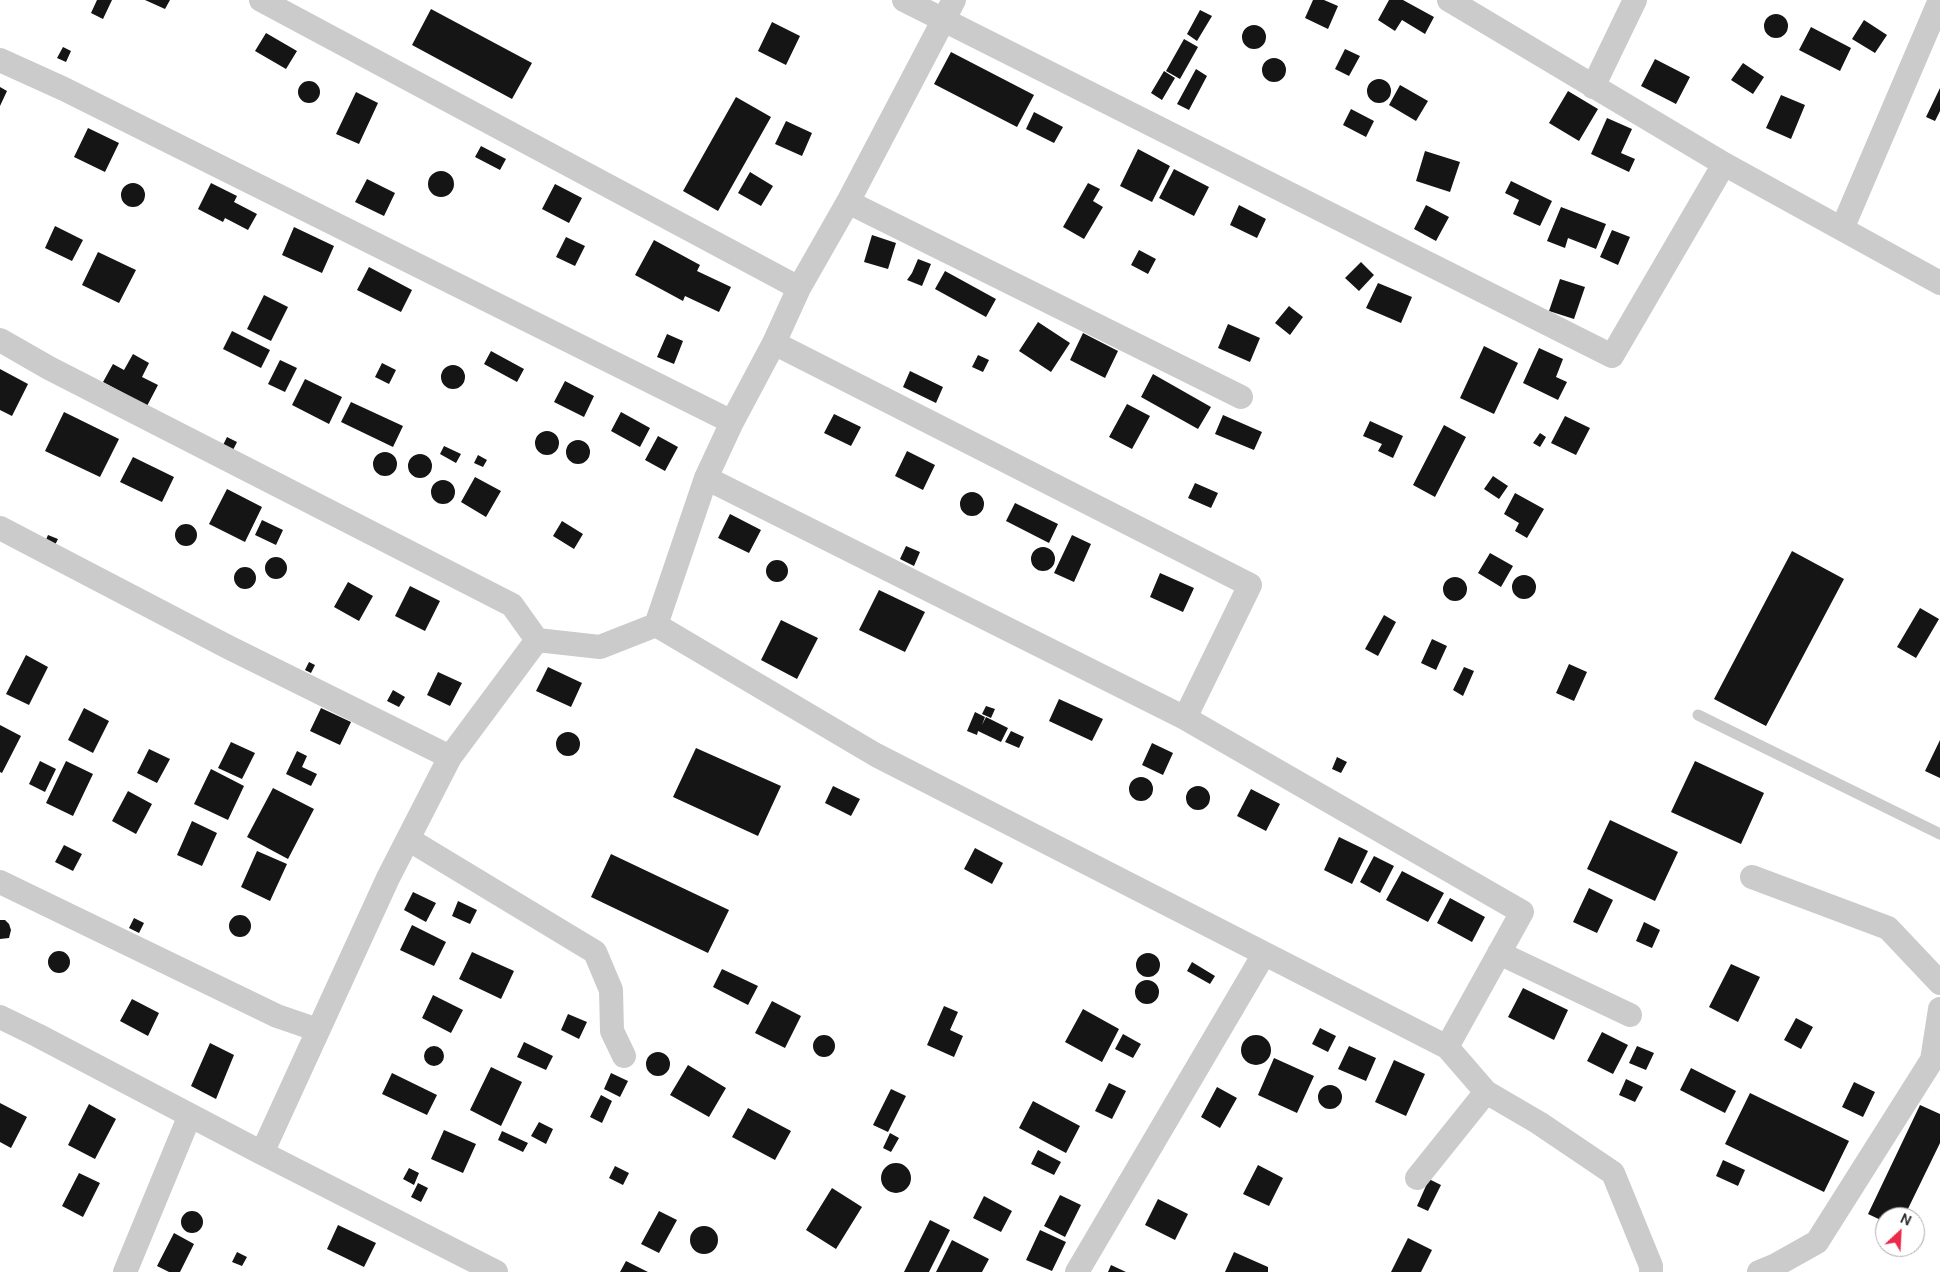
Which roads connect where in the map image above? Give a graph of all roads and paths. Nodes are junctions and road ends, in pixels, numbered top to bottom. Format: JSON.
{"nodes":[{"id":1,"x":261,"y":0,"type":"edge"},
{"id":2,"x":904,"y":0,"type":"edge"},
{"id":3,"x":1449,"y":0,"type":"edge"},
{"id":4,"x":1635,"y":0,"type":"edge"},
{"id":5,"x":1940,"y":0,"type":"edge"},
{"id":6,"x":948,"y":9,"type":"edge"},
{"id":7,"x":0,"y":60,"type":"edge"},
{"id":8,"x":1592,"y":87,"type":"junction"},
{"id":9,"x":1724,"y":164,"type":"junction"},
{"id":10,"x":848,"y":202,"type":"junction"},
{"id":11,"x":1842,"y":229,"type":"junction"},
{"id":12,"x":1940,"y":283,"type":"edge"},
{"id":13,"x":799,"y":288,"type":"junction"},
{"id":14,"x":0,"y":340,"type":"edge"},
{"id":15,"x":774,"y":343,"type":"junction"},
{"id":16,"x":1241,"y":397,"type":"dead end"},
{"id":17,"x":732,"y":422,"type":"junction"},
{"id":18,"x":706,"y":478,"type":"junction"},
{"id":19,"x":0,"y":528,"type":"edge"},
{"id":20,"x":656,"y":626,"type":"junction"},
{"id":21,"x":537,"y":640,"type":"junction"},
{"id":22,"x":1698,"y":715,"type":"dead end"},
{"id":23,"x":1184,"y":718,"type":"junction"},
{"id":24,"x":450,"y":757,"type":"junction"},
{"id":25,"x":1940,"y":834,"type":"edge"},
{"id":26,"x":408,"y":839,"type":"junction"},
{"id":27,"x":1752,"y":877,"type":"dead end"},
{"id":28,"x":0,"y":882,"type":"edge"},
{"id":29,"x":1499,"y":953,"type":"junction"},
{"id":30,"x":1264,"y":954,"type":"junction"},
{"id":31,"x":1940,"y":983,"type":"edge"},
{"id":32,"x":1940,"y":1009,"type":"edge"},
{"id":33,"x":1630,"y":1015,"type":"dead end"},
{"id":34,"x":0,"y":1017,"type":"edge"},
{"id":35,"x":318,"y":1030,"type":"junction"},
{"id":36,"x":1447,"y":1048,"type":"junction"},
{"id":37,"x":624,"y":1056,"type":"dead end"},
{"id":38,"x":1486,"y":1092,"type":"junction"},
{"id":39,"x":190,"y":1115,"type":"junction"},
{"id":40,"x":262,"y":1153,"type":"junction"},
{"id":41,"x":1417,"y":1178,"type":"dead end"},
{"id":42,"x":125,"y":1272,"type":"edge"},
{"id":43,"x":496,"y":1272,"type":"edge"},
{"id":44,"x":1077,"y":1272,"type":"edge"},
{"id":45,"x":1651,"y":1272,"type":"edge"},
{"id":46,"x":1758,"y":1272,"type":"edge"}],
"edges":[{"from":1,"to":13,"type":"street"},
{"from":2,"to":6,"type":"street"},
{"from":3,"to":8,"type":"street"},
{"from":4,"to":8,"type":"street"},
{"from":5,"to":11,"type":"street"},
{"from":6,"to":9,"type":"street"},
{"from":6,"to":10,"type":"street"},
{"from":7,"to":17,"type":"street"},
{"from":8,"to":9,"type":"street"},
{"from":9,"to":11,"type":"street"},
{"from":10,"to":13,"type":"street"},
{"from":10,"to":16,"type":"street"},
{"from":11,"to":12,"type":"street"},
{"from":13,"to":15,"type":"street"},
{"from":14,"to":21,"type":"street"},
{"from":15,"to":17,"type":"street"},
{"from":15,"to":23,"type":"street"},
{"from":17,"to":18,"type":"street"},
{"from":18,"to":20,"type":"street"},
{"from":18,"to":23,"type":"street"},
{"from":19,"to":24,"type":"street"},
{"from":20,"to":21,"type":"street"},
{"from":20,"to":30,"type":"street"},
{"from":21,"to":24,"type":"street"},
{"from":22,"to":25,"type":"lane"},
{"from":23,"to":29,"type":"street"},
{"from":24,"to":26,"type":"street"},
{"from":26,"to":35,"type":"street"},
{"from":26,"to":37,"type":"street"},
{"from":27,"to":31,"type":"street"},
{"from":28,"to":35,"type":"street"},
{"from":29,"to":33,"type":"street"},
{"from":29,"to":36,"type":"street"},
{"from":30,"to":36,"type":"street"},
{"from":30,"to":44,"type":"street"},
{"from":32,"to":46,"type":"street"},
{"from":34,"to":39,"type":"street"},
{"from":35,"to":40,"type":"street"},
{"from":36,"to":38,"type":"street"},
{"from":38,"to":41,"type":"street"},
{"from":38,"to":45,"type":"street"},
{"from":39,"to":40,"type":"street"},
{"from":39,"to":42,"type":"street"},
{"from":40,"to":43,"type":"street"}]}
